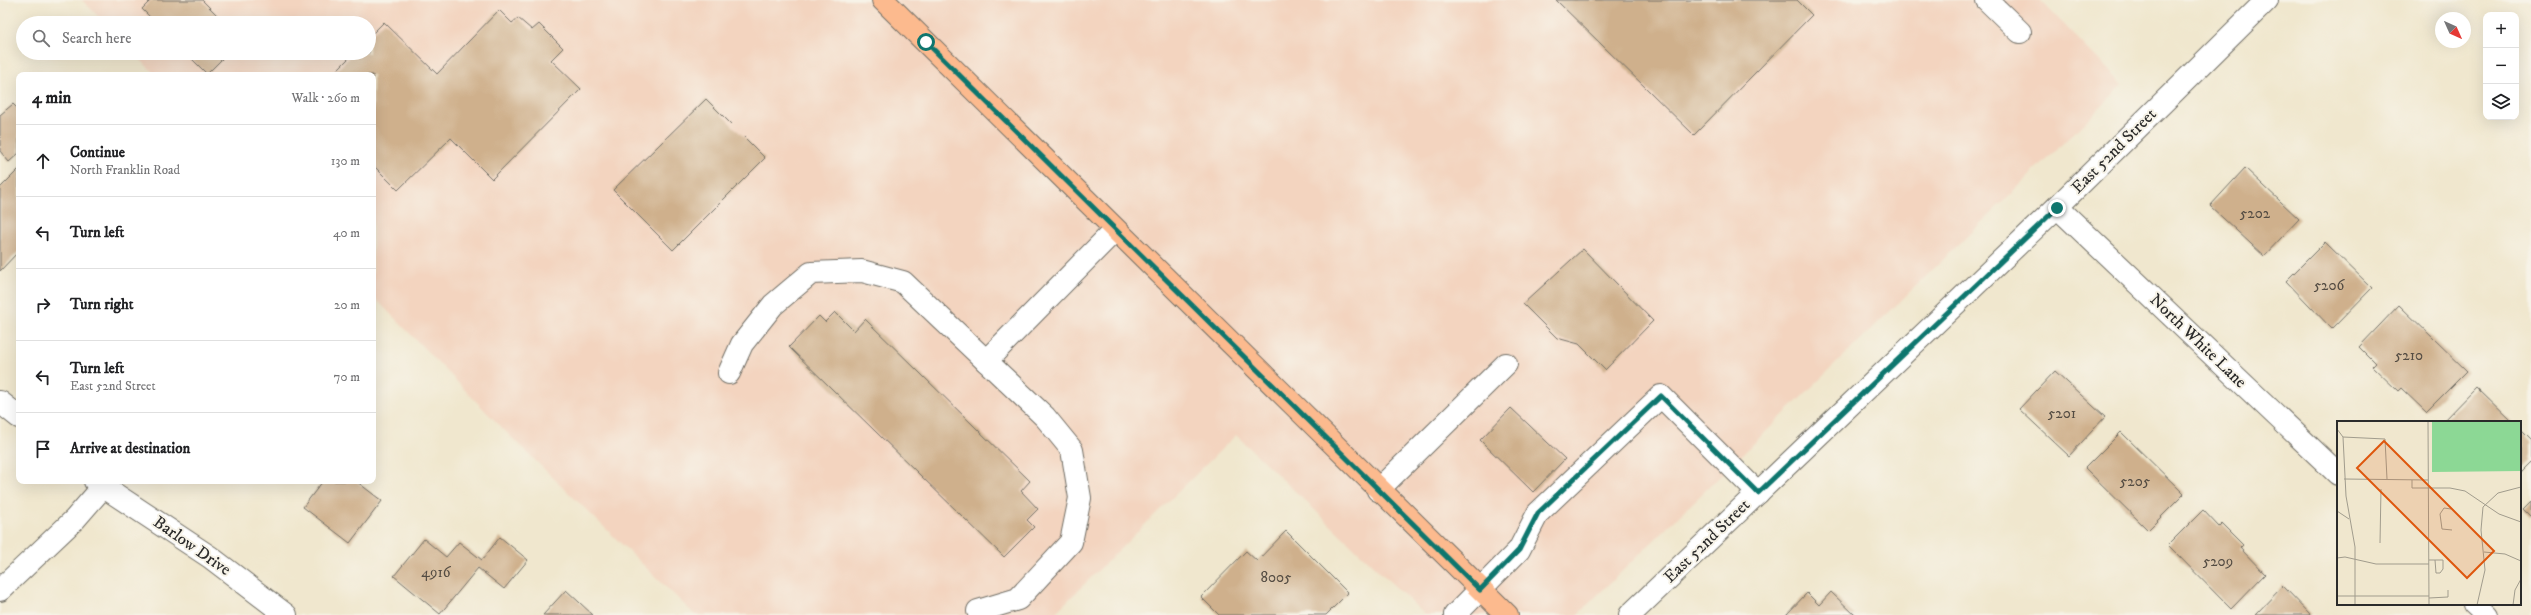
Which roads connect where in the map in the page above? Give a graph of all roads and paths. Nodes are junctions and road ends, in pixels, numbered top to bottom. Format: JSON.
{"nodes":[{"id":1,"x":883,"y":0,"type":"edge"},
{"id":2,"x":1987,"y":0,"type":"edge"},
{"id":3,"x":2267,"y":0,"type":"edge"},
{"id":4,"x":2020,"y":32,"type":"dead end"},
{"id":5,"x":2057,"y":208,"type":"junction"},
{"id":6,"x":1115,"y":230,"type":"junction"},
{"id":7,"x":986,"y":361,"type":"junction"},
{"id":8,"x":1506,"y":364,"type":"dead end"},
{"id":9,"x":729,"y":373,"type":"dead end"},
{"id":10,"x":0,"y":402,"type":"edge"},
{"id":11,"x":16,"y":415,"type":"edge"},
{"id":12,"x":2337,"y":473,"type":"edge"},
{"id":13,"x":98,"y":484,"type":"edge"},
{"id":14,"x":1378,"y":490,"type":"junction"},
{"id":15,"x":1758,"y":493,"type":"junction"},
{"id":16,"x":0,"y":590,"type":"edge"},
{"id":17,"x":1480,"y":590,"type":"junction"},
{"id":18,"x":2475,"y":605,"type":"edge"},
{"id":19,"x":978,"y":611,"type":"dead end"},
{"id":20,"x":286,"y":615,"type":"edge"},
{"id":21,"x":1455,"y":615,"type":"edge"},
{"id":22,"x":1507,"y":615,"type":"edge"},
{"id":23,"x":1630,"y":615,"type":"edge"},
{"id":24,"x":2486,"y":615,"type":"edge"}],
"edges":[{"from":1,"to":6,"type":"main road"},
{"from":2,"to":4,"type":"street"},
{"from":3,"to":5,"type":"street","name":"East 52nd Street"},
{"from":5,"to":12,"type":"street","name":"North White Lane"},
{"from":5,"to":15,"type":"street","name":"East 52nd Street"},
{"from":6,"to":7,"type":"street"},
{"from":6,"to":14,"type":"main road"},
{"from":7,"to":9,"type":"street"},
{"from":7,"to":19,"type":"street"},
{"from":8,"to":14,"type":"street"},
{"from":10,"to":11,"type":"street"},
{"from":13,"to":16,"type":"street"},
{"from":13,"to":20,"type":"street","name":"Barlow Drive"},
{"from":14,"to":17,"type":"main road"},
{"from":15,"to":17,"type":"street"},
{"from":15,"to":23,"type":"street","name":"East 52nd Street"},
{"from":17,"to":21,"type":"street"},
{"from":17,"to":22,"type":"main road"},
{"from":18,"to":24,"type":"street"}]}
